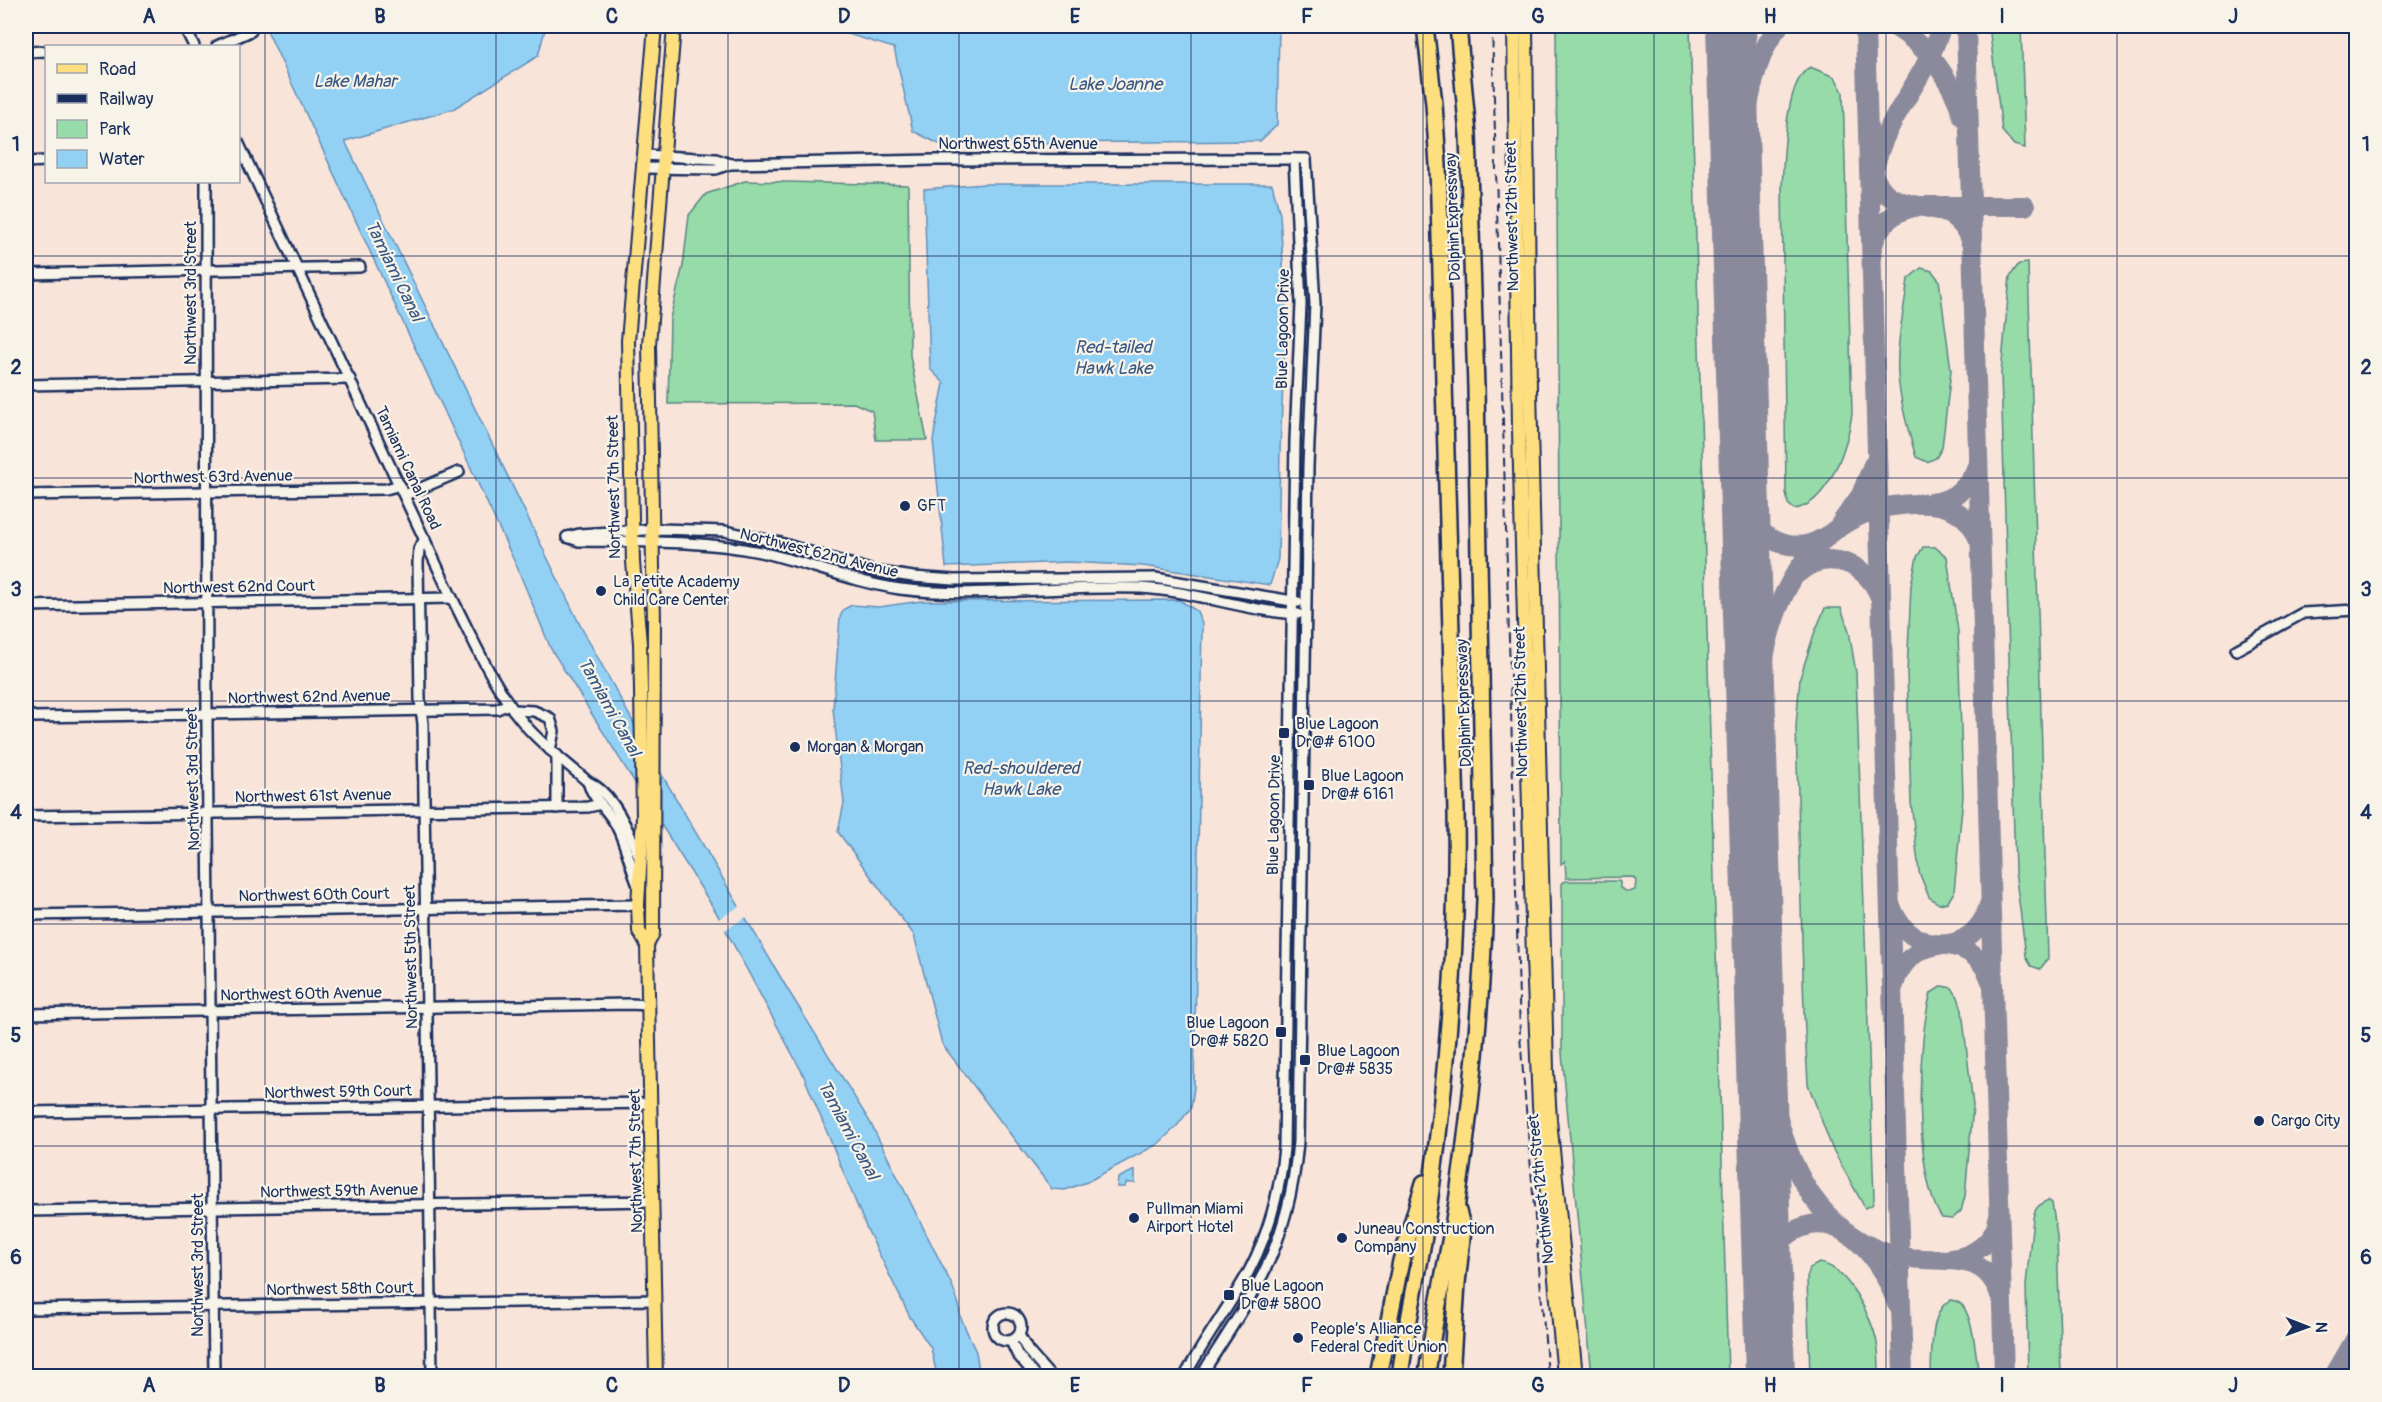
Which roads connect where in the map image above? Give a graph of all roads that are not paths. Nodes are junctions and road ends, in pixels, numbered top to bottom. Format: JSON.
{"nodes":[{"id":1,"x":184,"y":26,"type":"edge"},
{"id":2,"x":655,"y":26,"type":"edge"},
{"id":3,"x":674,"y":26,"type":"edge"},
{"id":4,"x":1420,"y":26,"type":"edge"},
{"id":5,"x":1425,"y":26,"type":"edge"},
{"id":6,"x":1458,"y":26,"type":"edge"},
{"id":7,"x":1514,"y":26,"type":"edge"},
{"id":8,"x":1526,"y":26,"type":"edge"},
{"id":9,"x":251,"y":31,"type":"dead end"},
{"id":10,"x":194,"y":45,"type":"edge"},
{"id":11,"x":219,"y":45,"type":"edge"},
{"id":12,"x":45,"y":51,"type":"edge"},
{"id":13,"x":26,"y":52,"type":"edge"},
{"id":14,"x":1429,"y":52,"type":"junction"},
{"id":15,"x":242,"y":158,"type":"edge"},
{"id":16,"x":1294,"y":159,"type":"junction"},
{"id":17,"x":1306,"y":159,"type":"joint"},
{"id":18,"x":45,"y":161,"type":"edge"},
{"id":19,"x":26,"y":162,"type":"edge"},
{"id":20,"x":643,"y":162,"type":"junction"},
{"id":21,"x":662,"y":163,"type":"junction"},
{"id":22,"x":206,"y":183,"type":"edge"},
{"id":23,"x":360,"y":267,"type":"dead end"},
{"id":24,"x":298,"y":269,"type":"junction"},
{"id":25,"x":207,"y":270,"type":"junction"},
{"id":26,"x":26,"y":274,"type":"edge"},
{"id":27,"x":350,"y":379,"type":"junction"},
{"id":28,"x":206,"y":382,"type":"junction"},
{"id":29,"x":26,"y":385,"type":"edge"},
{"id":30,"x":459,"y":472,"type":"dead end"},
{"id":31,"x":400,"y":485,"type":"junction"},
{"id":32,"x":207,"y":492,"type":"junction"},
{"id":33,"x":26,"y":495,"type":"edge"},
{"id":34,"x":405,"y":495,"type":"junction"},
{"id":35,"x":652,"y":530,"type":"junction"},
{"id":36,"x":633,"y":537,"type":"junction"},
{"id":37,"x":425,"y":539,"type":"junction"},
{"id":38,"x":652,"y":543,"type":"junction"},
{"id":39,"x":452,"y":598,"type":"junction"},
{"id":40,"x":418,"y":599,"type":"junction"},
{"id":41,"x":207,"y":602,"type":"junction"},
{"id":42,"x":1292,"y":602,"type":"junction"},
{"id":43,"x":1306,"y":603,"type":"junction"},
{"id":44,"x":26,"y":606,"type":"edge"},
{"id":45,"x":2356,"y":610,"type":"edge"},
{"id":46,"x":1292,"y":614,"type":"junction"},
{"id":47,"x":1306,"y":615,"type":"junction"},
{"id":48,"x":2236,"y":650,"type":"dead end"},
{"id":49,"x":511,"y":707,"type":"junction"},
{"id":50,"x":421,"y":711,"type":"junction"},
{"id":51,"x":207,"y":714,"type":"junction"},
{"id":52,"x":29,"y":717,"type":"edge"},
{"id":53,"x":553,"y":753,"type":"junction"},
{"id":54,"x":588,"y":782,"type":"junction"},
{"id":55,"x":601,"y":804,"type":"junction"},
{"id":56,"x":557,"y":808,"type":"junction"},
{"id":57,"x":423,"y":810,"type":"junction"},
{"id":58,"x":208,"y":813,"type":"junction"},
{"id":59,"x":26,"y":816,"type":"edge"},
{"id":60,"x":640,"y":861,"type":"junction"},
{"id":61,"x":638,"y":887,"type":"junction"},
{"id":62,"x":638,"y":905,"type":"junction"},
{"id":63,"x":425,"y":908,"type":"junction"},
{"id":64,"x":210,"y":912,"type":"junction"},
{"id":65,"x":26,"y":915,"type":"edge"},
{"id":66,"x":653,"y":915,"type":"junction"},
{"id":67,"x":648,"y":945,"type":"junction"},
{"id":68,"x":1287,"y":999,"type":"junction"},
{"id":69,"x":649,"y":1005,"type":"junction"},
{"id":70,"x":1301,"y":1006,"type":"junction"},
{"id":71,"x":426,"y":1007,"type":"junction"},
{"id":72,"x":210,"y":1010,"type":"junction"},
{"id":73,"x":26,"y":1014,"type":"edge"},
{"id":74,"x":651,"y":1103,"type":"junction"},
{"id":75,"x":428,"y":1106,"type":"junction"},
{"id":76,"x":212,"y":1110,"type":"junction"},
{"id":77,"x":26,"y":1112,"type":"edge"},
{"id":78,"x":1437,"y":1137,"type":"junction"},
{"id":79,"x":653,"y":1201,"type":"junction"},
{"id":80,"x":430,"y":1205,"type":"junction"},
{"id":81,"x":1456,"y":1205,"type":"junction"},
{"id":82,"x":213,"y":1208,"type":"junction"},
{"id":83,"x":26,"y":1211,"type":"edge"},
{"id":84,"x":1249,"y":1269,"type":"junction"},
{"id":85,"x":1262,"y":1276,"type":"junction"},
{"id":86,"x":655,"y":1300,"type":"junction"},
{"id":87,"x":431,"y":1303,"type":"junction"},
{"id":88,"x":213,"y":1306,"type":"junction"},
{"id":89,"x":26,"y":1309,"type":"edge"},
{"id":90,"x":214,"y":1377,"type":"edge"},
{"id":91,"x":432,"y":1377,"type":"edge"},
{"id":92,"x":656,"y":1377,"type":"edge"},
{"id":93,"x":1036,"y":1377,"type":"edge"},
{"id":94,"x":1050,"y":1377,"type":"edge"},
{"id":95,"x":1185,"y":1377,"type":"edge"},
{"id":96,"x":1201,"y":1377,"type":"edge"},
{"id":97,"x":1378,"y":1377,"type":"edge"},
{"id":98,"x":1401,"y":1377,"type":"edge"},
{"id":99,"x":1427,"y":1377,"type":"edge"},
{"id":100,"x":1451,"y":1377,"type":"edge"},
{"id":101,"x":1564,"y":1377,"type":"edge"},
{"id":102,"x":1576,"y":1377,"type":"edge"}],
"edges":[{"from":1,"to":10,"type":"street"},
{"from":2,"to":20,"type":"main road","name":"Northwest 7th Street"},
{"from":3,"to":21,"type":"main road","name":"Northwest 7th Street"},
{"from":4,"to":14,"type":"highway"},
{"from":5,"to":14,"type":"highway","name":"Dolphin Expressway"},
{"from":6,"to":81,"type":"highway","name":"Dolphin Expressway"},
{"from":7,"to":101,"type":"main road","name":"Northwest 12th Street"},
{"from":8,"to":102,"type":"main road","name":"Northwest 12th Street"},
{"from":9,"to":11,"type":"street"},
{"from":12,"to":13,"type":"street"},
{"from":14,"to":78,"type":"highway","name":"Dolphin Expressway"},
{"from":15,"to":24,"type":"street","name":"Tamiami Canal Road"},
{"from":16,"to":17,"type":"street","name":"Northwest 65th Avenue"},
{"from":16,"to":21,"type":"street","name":"Northwest 65th Avenue"},
{"from":16,"to":42,"type":"street","name":"Blue Lagoon Drive"},
{"from":17,"to":43,"type":"street","name":"Blue Lagoon Drive"},
{"from":18,"to":19,"type":"street"},
{"from":20,"to":21,"type":"street","name":"Northwest 65th Avenue"},
{"from":20,"to":36,"type":"main road","name":"Northwest 7th Street"},
{"from":21,"to":35,"type":"main road","name":"Northwest 7th Street"},
{"from":22,"to":25,"type":"street","name":"Northwest 3rd Street"},
{"from":23,"to":24,"type":"street"},
{"from":24,"to":25,"type":"street"},
{"from":24,"to":27,"type":"street","name":"Tamiami Canal Road"},
{"from":25,"to":26,"type":"street"},
{"from":25,"to":28,"type":"street","name":"Northwest 3rd Street"},
{"from":27,"to":28,"type":"street"},
{"from":27,"to":31,"type":"street","name":"Tamiami Canal Road"},
{"from":28,"to":29,"type":"street"},
{"from":28,"to":32,"type":"street","name":"Northwest 3rd Street"},
{"from":30,"to":34,"type":"street"},
{"from":31,"to":32,"type":"street","name":"Northwest 63rd Avenue"},
{"from":31,"to":34,"type":"street","name":"Tamiami Canal Road"},
{"from":32,"to":33,"type":"street","name":"Northwest 63rd Avenue"},
{"from":32,"to":41,"type":"street","name":"Northwest 3rd Street"},
{"from":34,"to":37,"type":"street","name":"Tamiami Canal Road"},
{"from":35,"to":36,"type":"street","name":"Northwest 62nd Avenue"},
{"from":35,"to":38,"type":"main road","name":"Northwest 7th Street"},
{"from":35,"to":42,"type":"street","name":"Northwest 62nd Avenue"},
{"from":36,"to":36,"type":"street","name":"Northwest 62nd Avenue"},
{"from":36,"to":38,"type":"street","name":"Northwest 62nd Avenue"},
{"from":36,"to":60,"type":"main road","name":"Northwest 7th Street"},
{"from":37,"to":39,"type":"street","name":"Tamiami Canal Road"},
{"from":37,"to":40,"type":"street","name":"Northwest 5th Street"},
{"from":38,"to":46,"type":"street","name":"Northwest 62nd Avenue"},
{"from":38,"to":66,"type":"main road","name":"Northwest 7th Street"},
{"from":39,"to":40,"type":"street","name":"Northwest 62nd Court"},
{"from":39,"to":49,"type":"street","name":"Tamiami Canal Road"},
{"from":40,"to":41,"type":"street","name":"Northwest 62nd Court"},
{"from":40,"to":50,"type":"street","name":"Northwest 5th Street"},
{"from":41,"to":44,"type":"street","name":"Northwest 62nd Court"},
{"from":41,"to":51,"type":"street","name":"Northwest 3rd Street"},
{"from":42,"to":43,"type":"street","name":"Northwest 62nd Avenue"},
{"from":42,"to":46,"type":"street","name":"Blue Lagoon Drive"},
{"from":43,"to":47,"type":"street","name":"Blue Lagoon Drive"},
{"from":45,"to":48,"type":"street"},
{"from":46,"to":47,"type":"street","name":"Northwest 62nd Avenue"},
{"from":46,"to":68,"type":"street","name":"Blue Lagoon Drive"},
{"from":47,"to":70,"type":"street","name":"Blue Lagoon Drive"},
{"from":49,"to":50,"type":"street","name":"Northwest 62nd Avenue"},
{"from":49,"to":53,"type":"street","name":"Tamiami Canal Road"},
{"from":49,"to":53,"type":"street"},
{"from":50,"to":51,"type":"street","name":"Northwest 62nd Avenue"},
{"from":50,"to":57,"type":"street","name":"Northwest 5th Street"},
{"from":51,"to":52,"type":"street","name":"Northwest 62nd Avenue"},
{"from":51,"to":58,"type":"street","name":"Northwest 3rd Street"},
{"from":53,"to":54,"type":"street","name":"Tamiami Canal Road"},
{"from":53,"to":56,"type":"street"},
{"from":54,"to":55,"type":"street","name":"Tamiami Canal Road"},
{"from":54,"to":60,"type":"street","name":"Tamiami Canal Road"},
{"from":55,"to":56,"type":"street","name":"Northwest 61st Avenue"},
{"from":55,"to":61,"type":"street","name":"Tamiami Canal Road"},
{"from":56,"to":57,"type":"street","name":"Northwest 61st Avenue"},
{"from":57,"to":58,"type":"street","name":"Northwest 61st Avenue"},
{"from":57,"to":63,"type":"street","name":"Northwest 5th Street"},
{"from":58,"to":59,"type":"street","name":"Northwest 61st Avenue"},
{"from":58,"to":64,"type":"street","name":"Northwest 3rd Street"},
{"from":60,"to":61,"type":"main road","name":"Northwest 7th Street"},
{"from":60,"to":66,"type":"main road"},
{"from":61,"to":62,"type":"main road","name":"Northwest 7th Street"},
{"from":62,"to":63,"type":"street","name":"Northwest 60th Court"},
{"from":62,"to":67,"type":"main road","name":"Northwest 7th Street"},
{"from":63,"to":64,"type":"street","name":"Northwest 60th Court"},
{"from":63,"to":71,"type":"street","name":"Northwest 5th Street"},
{"from":64,"to":65,"type":"street","name":"Northwest 60th Court"},
{"from":64,"to":72,"type":"street","name":"Northwest 3rd Street"},
{"from":66,"to":67,"type":"main road","name":"Northwest 7th Street"},
{"from":67,"to":69,"type":"main road","name":"Northwest 7th Street"},
{"from":68,"to":70,"type":"street"},
{"from":68,"to":84,"type":"street","name":"Blue Lagoon Drive"},
{"from":69,"to":71,"type":"street","name":"Northwest 60th Avenue"},
{"from":69,"to":74,"type":"main road","name":"Northwest 7th Street"},
{"from":70,"to":85,"type":"street","name":"Blue Lagoon Drive"},
{"from":71,"to":72,"type":"street","name":"Northwest 60th Avenue"},
{"from":71,"to":75,"type":"street","name":"Northwest 5th Street"},
{"from":72,"to":73,"type":"street","name":"Northwest 60th Avenue"},
{"from":72,"to":76,"type":"street","name":"Northwest 3rd Street"},
{"from":74,"to":75,"type":"street","name":"Northwest 59th Court"},
{"from":74,"to":79,"type":"main road","name":"Northwest 7th Street"},
{"from":75,"to":76,"type":"street","name":"Northwest 59th Court"},
{"from":75,"to":80,"type":"street","name":"Northwest 5th Street"},
{"from":76,"to":77,"type":"street","name":"Northwest 59th Court"},
{"from":76,"to":82,"type":"street","name":"Northwest 3rd Street"},
{"from":78,"to":97,"type":"highway"},
{"from":78,"to":98,"type":"highway","name":"Dolphin Expressway"},
{"from":79,"to":80,"type":"street","name":"Northwest 59th Avenue"},
{"from":79,"to":86,"type":"main road","name":"Northwest 7th Street"},
{"from":80,"to":82,"type":"street","name":"Northwest 59th Avenue"},
{"from":80,"to":87,"type":"street","name":"Northwest 5th Street"},
{"from":81,"to":99,"type":"highway","name":"Dolphin Expressway"},
{"from":81,"to":100,"type":"highway"},
{"from":82,"to":83,"type":"street","name":"Northwest 59th Avenue"},
{"from":82,"to":88,"type":"street","name":"Northwest 3rd Street"},
{"from":84,"to":85,"type":"street"},
{"from":84,"to":95,"type":"street","name":"Blue Lagoon Drive"},
{"from":85,"to":96,"type":"street","name":"Blue Lagoon Drive"},
{"from":86,"to":87,"type":"street","name":"Northwest 58th Court"},
{"from":86,"to":92,"type":"main road","name":"Northwest 7th Street"},
{"from":87,"to":88,"type":"street","name":"Northwest 58th Court"},
{"from":87,"to":91,"type":"street","name":"Northwest 5th Street"},
{"from":88,"to":89,"type":"street","name":"Northwest 58th Court"},
{"from":88,"to":90,"type":"street","name":"Northwest 3rd Street"},
{"from":93,"to":94,"type":"street"}]}
